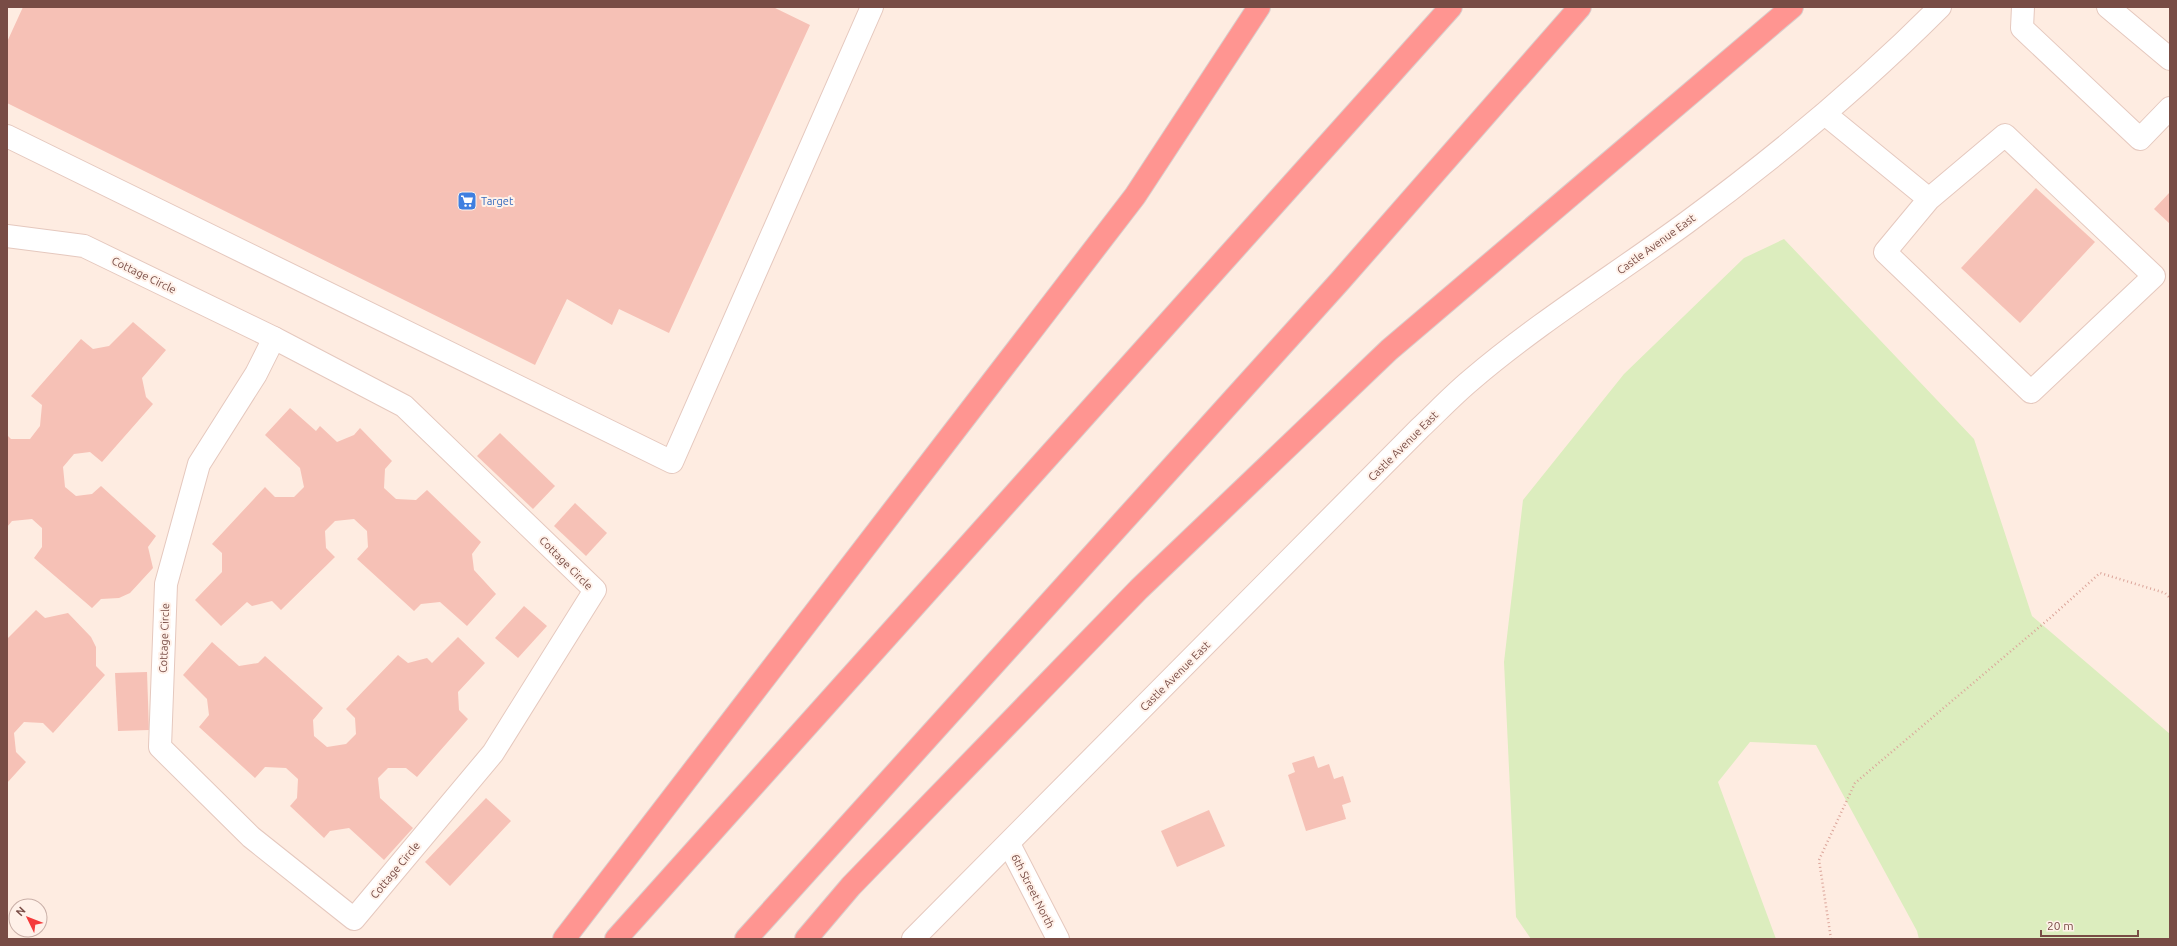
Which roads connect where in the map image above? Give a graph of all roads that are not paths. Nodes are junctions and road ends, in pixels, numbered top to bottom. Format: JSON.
{"nodes":[{"id":1,"x":872,"y":7,"type":"edge"},
{"id":2,"x":1259,"y":7,"type":"edge"},
{"id":3,"x":1451,"y":7,"type":"edge"},
{"id":4,"x":1580,"y":7,"type":"edge"},
{"id":5,"x":1792,"y":7,"type":"edge"},
{"id":6,"x":1940,"y":7,"type":"edge"},
{"id":7,"x":2023,"y":7,"type":"edge"},
{"id":8,"x":2108,"y":7,"type":"edge"},
{"id":9,"x":2170,"y":59,"type":"edge"},
{"id":10,"x":2170,"y":108,"type":"edge"},
{"id":11,"x":1825,"y":114,"type":"junction"},
{"id":12,"x":7,"y":136,"type":"edge"},
{"id":13,"x":1929,"y":199,"type":"junction"},
{"id":14,"x":7,"y":236,"type":"edge"},
{"id":15,"x":274,"y":338,"type":"junction"},
{"id":16,"x":1009,"y":844,"type":"junction"},
{"id":17,"x":564,"y":939,"type":"edge"},
{"id":18,"x":616,"y":939,"type":"edge"},
{"id":19,"x":746,"y":939,"type":"edge"},
{"id":20,"x":806,"y":939,"type":"edge"},
{"id":21,"x":913,"y":939,"type":"edge"},
{"id":22,"x":1058,"y":939,"type":"edge"}],
"edges":[{"from":1,"to":12,"type":"street"},
{"from":2,"to":17,"type":"highway"},
{"from":3,"to":18,"type":"highway"},
{"from":4,"to":19,"type":"highway"},
{"from":5,"to":20,"type":"highway"},
{"from":6,"to":11,"type":"street","name":"Castle Avenue East"},
{"from":7,"to":10,"type":"street"},
{"from":8,"to":9,"type":"street"},
{"from":11,"to":13,"type":"street"},
{"from":11,"to":16,"type":"street","name":"Castle Avenue East"},
{"from":13,"to":13,"type":"street"},
{"from":14,"to":15,"type":"street","name":"Cottage Circle"},
{"from":15,"to":15,"type":"street","name":"Cottage Circle"},
{"from":16,"to":21,"type":"street","name":"Castle Avenue East"},
{"from":16,"to":22,"type":"street","name":"6th Street North"}]}
